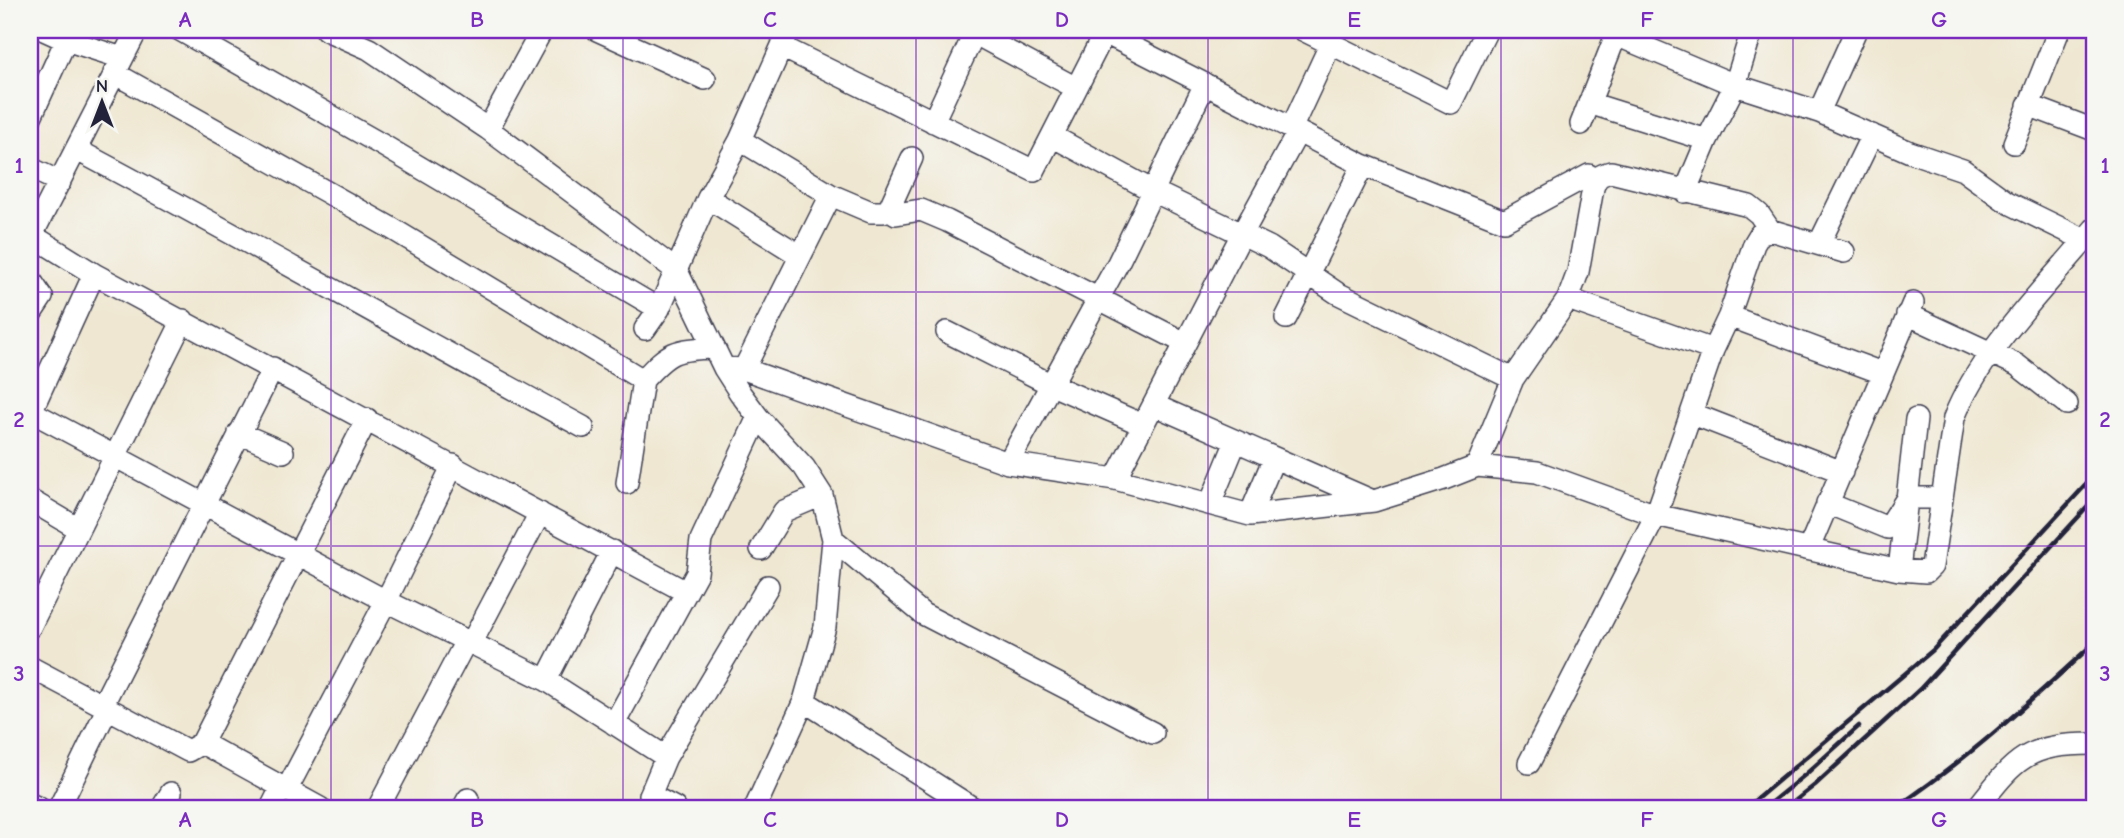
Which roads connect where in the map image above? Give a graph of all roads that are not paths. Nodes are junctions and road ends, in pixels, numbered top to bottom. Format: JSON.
{"nodes":[{"id":1,"x":44,"y":30,"type":"edge"},
{"id":2,"x":137,"y":30,"type":"edge"},
{"id":3,"x":180,"y":30,"type":"edge"},
{"id":4,"x":326,"y":30,"type":"edge"},
{"id":5,"x":542,"y":30,"type":"edge"},
{"id":6,"x":597,"y":30,"type":"edge"},
{"id":7,"x":1486,"y":30,"type":"edge"},
{"id":8,"x":1752,"y":30,"type":"edge"},
{"id":9,"x":1856,"y":30,"type":"edge"},
{"id":10,"x":2059,"y":30,"type":"edge"},
{"id":11,"x":973,"y":31,"type":"edge"},
{"id":12,"x":1103,"y":31,"type":"edge"},
{"id":13,"x":1617,"y":32,"type":"edge"},
{"id":14,"x":1320,"y":35,"type":"edge"},
{"id":15,"x":786,"y":38,"type":"edge"},
{"id":16,"x":66,"y":40,"type":"junction"},
{"id":17,"x":118,"y":65,"type":"junction"},
{"id":18,"x":705,"y":79,"type":"dead end"},
{"id":19,"x":1205,"y":84,"type":"junction"},
{"id":20,"x":1735,"y":85,"type":"junction"},
{"id":21,"x":1076,"y":88,"type":"junction"},
{"id":22,"x":1589,"y":103,"type":"junction"},
{"id":23,"x":2028,"y":105,"type":"junction"},
{"id":24,"x":1819,"y":112,"type":"junction"},
{"id":25,"x":30,"y":119,"type":"edge"},
{"id":26,"x":933,"y":121,"type":"junction"},
{"id":27,"x":1581,"y":124,"type":"dead end"},
{"id":28,"x":488,"y":129,"type":"junction"},
{"id":29,"x":1294,"y":130,"type":"junction"},
{"id":30,"x":2094,"y":130,"type":"edge"},
{"id":31,"x":1872,"y":135,"type":"junction"},
{"id":32,"x":1052,"y":136,"type":"junction"},
{"id":33,"x":740,"y":140,"type":"junction"},
{"id":34,"x":1707,"y":140,"type":"junction"},
{"id":35,"x":2014,"y":143,"type":"dead end"},
{"id":36,"x":77,"y":150,"type":"junction"},
{"id":37,"x":912,"y":158,"type":"dead end"},
{"id":38,"x":1363,"y":165,"type":"junction"},
{"id":39,"x":30,"y":168,"type":"edge"},
{"id":40,"x":1589,"y":175,"type":"dead end"},
{"id":41,"x":60,"y":182,"type":"junction"},
{"id":42,"x":1153,"y":191,"type":"junction"},
{"id":43,"x":1685,"y":192,"type":"junction"},
{"id":44,"x":831,"y":195,"type":"junction"},
{"id":45,"x":708,"y":198,"type":"junction"},
{"id":46,"x":889,"y":209,"type":"junction"},
{"id":47,"x":1770,"y":230,"type":"junction"},
{"id":48,"x":1242,"y":234,"type":"junction"},
{"id":49,"x":2090,"y":234,"type":"edge"},
{"id":50,"x":31,"y":238,"type":"edge"},
{"id":51,"x":1819,"y":244,"type":"junction"},
{"id":52,"x":1844,"y":252,"type":"dead end"},
{"id":53,"x":799,"y":255,"type":"junction"},
{"id":54,"x":677,"y":271,"type":"junction"},
{"id":55,"x":1308,"y":272,"type":"junction"},
{"id":56,"x":94,"y":274,"type":"junction"},
{"id":57,"x":30,"y":279,"type":"edge"},
{"id":58,"x":1099,"y":298,"type":"junction"},
{"id":59,"x":1568,"y":299,"type":"junction"},
{"id":60,"x":659,"y":309,"type":"junction"},
{"id":61,"x":30,"y":315,"type":"edge"},
{"id":62,"x":1729,"y":316,"type":"junction"},
{"id":63,"x":1286,"y":318,"type":"dead end"},
{"id":64,"x":183,"y":320,"type":"junction"},
{"id":65,"x":645,"y":329,"type":"dead end"},
{"id":66,"x":947,"y":332,"type":"dead end"},
{"id":67,"x":1185,"y":343,"type":"junction"},
{"id":68,"x":714,"y":348,"type":"junction"},
{"id":69,"x":1713,"y":350,"type":"junction"},
{"id":70,"x":1991,"y":352,"type":"junction"},
{"id":71,"x":734,"y":368,"type":"junction"},
{"id":72,"x":273,"y":369,"type":"junction"},
{"id":73,"x":1882,"y":373,"type":"junction"},
{"id":74,"x":1513,"y":379,"type":"junction"},
{"id":75,"x":643,"y":380,"type":"junction"},
{"id":76,"x":1052,"y":385,"type":"junction"},
{"id":77,"x":2067,"y":404,"type":"dead end"},
{"id":78,"x":1154,"y":405,"type":"junction"},
{"id":79,"x":30,"y":413,"type":"edge"},
{"id":80,"x":1693,"y":414,"type":"junction"},
{"id":81,"x":758,"y":417,"type":"junction"},
{"id":82,"x":367,"y":419,"type":"junction"},
{"id":83,"x":1916,"y":419,"type":"dead end"},
{"id":84,"x":1143,"y":425,"type":"junction"},
{"id":85,"x":583,"y":427,"type":"dead end"},
{"id":86,"x":239,"y":433,"type":"junction"},
{"id":87,"x":1236,"y":441,"type":"junction"},
{"id":88,"x":284,"y":452,"type":"dead end"},
{"id":89,"x":115,"y":457,"type":"junction"},
{"id":90,"x":1274,"y":458,"type":"junction"},
{"id":91,"x":1008,"y":463,"type":"junction"},
{"id":92,"x":453,"y":466,"type":"junction"},
{"id":93,"x":1477,"y":467,"type":"junction"},
{"id":94,"x":1842,"y":472,"type":"junction"},
{"id":95,"x":1115,"y":480,"type":"junction"},
{"id":96,"x":626,"y":483,"type":"dead end"},
{"id":97,"x":822,"y":495,"type":"junction"},
{"id":98,"x":1907,"y":498,"type":"junction"},
{"id":99,"x":1942,"y":498,"type":"junction"},
{"id":100,"x":30,"y":500,"type":"edge"},
{"id":101,"x":1374,"y":501,"type":"junction"},
{"id":102,"x":1827,"y":503,"type":"junction"},
{"id":103,"x":203,"y":504,"type":"junction"},
{"id":104,"x":1210,"y":504,"type":"junction"},
{"id":105,"x":540,"y":513,"type":"junction"},
{"id":106,"x":1250,"y":515,"type":"junction"},
{"id":107,"x":1656,"y":515,"type":"junction"},
{"id":108,"x":79,"y":529,"type":"junction"},
{"id":109,"x":833,"y":538,"type":"junction"},
{"id":110,"x":1809,"y":548,"type":"junction"},
{"id":111,"x":761,"y":549,"type":"dead end"},
{"id":112,"x":612,"y":551,"type":"junction"},
{"id":113,"x":297,"y":554,"type":"junction"},
{"id":114,"x":1899,"y":570,"type":"junction"},
{"id":115,"x":768,"y":586,"type":"dead end"},
{"id":116,"x":686,"y":592,"type":"junction"},
{"id":117,"x":386,"y":601,"type":"junction"},
{"id":118,"x":30,"y":628,"type":"edge"},
{"id":119,"x":469,"y":642,"type":"junction"},
{"id":120,"x":30,"y":667,"type":"edge"},
{"id":121,"x":546,"y":680,"type":"junction"},
{"id":122,"x":804,"y":701,"type":"junction"},
{"id":123,"x":104,"y":707,"type":"junction"},
{"id":124,"x":614,"y":724,"type":"junction"},
{"id":125,"x":1153,"y":733,"type":"dead end"},
{"id":126,"x":202,"y":743,"type":"junction"},
{"id":127,"x":2094,"y":744,"type":"edge"},
{"id":128,"x":666,"y":757,"type":"junction"},
{"id":129,"x":1529,"y":763,"type":"dead end"},
{"id":130,"x":284,"y":787,"type":"junction"},
{"id":131,"x":647,"y":801,"type":"edge"},
{"id":132,"x":30,"y":804,"type":"edge"},
{"id":133,"x":39,"y":808,"type":"edge"},
{"id":134,"x":59,"y":808,"type":"edge"},
{"id":135,"x":271,"y":808,"type":"edge"},
{"id":136,"x":320,"y":808,"type":"edge"},
{"id":137,"x":379,"y":808,"type":"edge"},
{"id":138,"x":675,"y":808,"type":"edge"},
{"id":139,"x":755,"y":808,"type":"edge"},
{"id":140,"x":973,"y":808,"type":"edge"},
{"id":141,"x":1977,"y":808,"type":"edge"}],
"edges":[{"from":1,"to":16,"type":"street"},
{"from":2,"to":17,"type":"street"},
{"from":3,"to":60,"type":"street"},
{"from":4,"to":28,"type":"street"},
{"from":5,"to":28,"type":"street"},
{"from":6,"to":18,"type":"street"},
{"from":7,"to":14,"type":"street"},
{"from":8,"to":20,"type":"street"},
{"from":9,"to":24,"type":"street"},
{"from":10,"to":23,"type":"street"},
{"from":11,"to":21,"type":"street"},
{"from":11,"to":26,"type":"street"},
{"from":12,"to":19,"type":"street"},
{"from":12,"to":21,"type":"street"},
{"from":13,"to":20,"type":"street"},
{"from":13,"to":22,"type":"street"},
{"from":14,"to":29,"type":"street"},
{"from":15,"to":26,"type":"street"},
{"from":15,"to":33,"type":"street"},
{"from":16,"to":17,"type":"street"},
{"from":16,"to":25,"type":"street"},
{"from":17,"to":36,"type":"street"},
{"from":17,"to":75,"type":"street"},
{"from":19,"to":29,"type":"street"},
{"from":19,"to":42,"type":"street"},
{"from":20,"to":24,"type":"street"},
{"from":20,"to":34,"type":"street"},
{"from":21,"to":32,"type":"street"},
{"from":22,"to":27,"type":"street"},
{"from":22,"to":34,"type":"street"},
{"from":23,"to":30,"type":"street"},
{"from":23,"to":35,"type":"street"},
{"from":24,"to":31,"type":"street"},
{"from":26,"to":32,"type":"street"},
{"from":28,"to":54,"type":"street"},
{"from":29,"to":38,"type":"street"},
{"from":29,"to":48,"type":"street"},
{"from":31,"to":49,"type":"street"},
{"from":31,"to":51,"type":"street"},
{"from":32,"to":42,"type":"street"},
{"from":33,"to":44,"type":"street"},
{"from":33,"to":45,"type":"street"},
{"from":34,"to":43,"type":"street"},
{"from":36,"to":41,"type":"street"},
{"from":36,"to":85,"type":"street"},
{"from":37,"to":46,"type":"street"},
{"from":38,"to":40,"type":"street"},
{"from":38,"to":55,"type":"street"},
{"from":39,"to":41,"type":"street"},
{"from":41,"to":50,"type":"street"},
{"from":42,"to":48,"type":"street"},
{"from":42,"to":58,"type":"street"},
{"from":43,"to":47,"type":"street"},
{"from":43,"to":59,"type":"street"},
{"from":44,"to":46,"type":"street"},
{"from":44,"to":53,"type":"street"},
{"from":45,"to":53,"type":"street"},
{"from":45,"to":54,"type":"street"},
{"from":46,"to":58,"type":"street"},
{"from":47,"to":51,"type":"street"},
{"from":47,"to":62,"type":"street"},
{"from":48,"to":55,"type":"street"},
{"from":48,"to":67,"type":"street"},
{"from":49,"to":70,"type":"street"},
{"from":50,"to":56,"type":"street"},
{"from":51,"to":52,"type":"street"},
{"from":53,"to":71,"type":"street"},
{"from":54,"to":60,"type":"street"},
{"from":54,"to":68,"type":"street"},
{"from":55,"to":63,"type":"street"},
{"from":55,"to":74,"type":"street"},
{"from":56,"to":64,"type":"street"},
{"from":56,"to":79,"type":"street"},
{"from":57,"to":61,"type":"street"},
{"from":58,"to":67,"type":"street"},
{"from":58,"to":76,"type":"street"},
{"from":59,"to":69,"type":"street"},
{"from":59,"to":74,"type":"street"},
{"from":60,"to":65,"type":"street"},
{"from":62,"to":69,"type":"street"},
{"from":62,"to":73,"type":"street"},
{"from":64,"to":72,"type":"street"},
{"from":64,"to":89,"type":"street"},
{"from":66,"to":76,"type":"street"},
{"from":67,"to":78,"type":"street"},
{"from":68,"to":71,"type":"street"},
{"from":68,"to":75,"type":"street"},
{"from":69,"to":80,"type":"street"},
{"from":70,"to":73,"type":"street"},
{"from":70,"to":77,"type":"street"},
{"from":70,"to":99,"type":"street"},
{"from":71,"to":81,"type":"street"},
{"from":71,"to":91,"type":"street"},
{"from":72,"to":82,"type":"street"},
{"from":72,"to":86,"type":"street"},
{"from":73,"to":94,"type":"street"},
{"from":74,"to":93,"type":"street"},
{"from":75,"to":96,"type":"street"},
{"from":76,"to":84,"type":"street"},
{"from":76,"to":91,"type":"street"},
{"from":78,"to":84,"type":"street"},
{"from":78,"to":87,"type":"street"},
{"from":79,"to":89,"type":"street"},
{"from":80,"to":94,"type":"street"},
{"from":80,"to":107,"type":"street"},
{"from":81,"to":97,"type":"street"},
{"from":81,"to":116,"type":"street"},
{"from":82,"to":92,"type":"street"},
{"from":82,"to":113,"type":"street"},
{"from":83,"to":98,"type":"street"},
{"from":84,"to":95,"type":"street"},
{"from":86,"to":88,"type":"street"},
{"from":86,"to":103,"type":"street"},
{"from":87,"to":90,"type":"street"},
{"from":87,"to":104,"type":"street"},
{"from":89,"to":103,"type":"street"},
{"from":89,"to":108,"type":"street"},
{"from":90,"to":101,"type":"street"},
{"from":90,"to":106,"type":"street"},
{"from":91,"to":95,"type":"street"},
{"from":92,"to":105,"type":"street"},
{"from":92,"to":117,"type":"street"},
{"from":93,"to":101,"type":"street"},
{"from":93,"to":107,"type":"street"},
{"from":94,"to":102,"type":"street"},
{"from":95,"to":104,"type":"street"},
{"from":97,"to":109,"type":"street"},
{"from":97,"to":111,"type":"street"},
{"from":98,"to":99,"type":"street"},
{"from":98,"to":102,"type":"street"},
{"from":98,"to":114,"type":"street"},
{"from":99,"to":114,"type":"street"},
{"from":100,"to":108,"type":"street"},
{"from":101,"to":106,"type":"street"},
{"from":102,"to":110,"type":"street"},
{"from":103,"to":113,"type":"street"},
{"from":103,"to":123,"type":"street"},
{"from":104,"to":106,"type":"street"},
{"from":105,"to":112,"type":"street"},
{"from":105,"to":119,"type":"street"},
{"from":107,"to":110,"type":"street"},
{"from":107,"to":129,"type":"street"},
{"from":108,"to":118,"type":"street"},
{"from":109,"to":122,"type":"street"},
{"from":109,"to":125,"type":"street"},
{"from":110,"to":114,"type":"street"},
{"from":112,"to":116,"type":"street"},
{"from":112,"to":121,"type":"street"},
{"from":113,"to":117,"type":"street"},
{"from":113,"to":126,"type":"street"},
{"from":115,"to":128,"type":"street"},
{"from":116,"to":124,"type":"street"},
{"from":117,"to":119,"type":"street"},
{"from":117,"to":130,"type":"street"},
{"from":119,"to":121,"type":"street"},
{"from":119,"to":137,"type":"street"},
{"from":120,"to":123,"type":"street"},
{"from":121,"to":124,"type":"street"},
{"from":122,"to":139,"type":"street"},
{"from":122,"to":140,"type":"street"},
{"from":123,"to":126,"type":"street"},
{"from":123,"to":134,"type":"street"},
{"from":124,"to":128,"type":"street"},
{"from":126,"to":130,"type":"street"},
{"from":127,"to":141,"type":"street"},
{"from":128,"to":131,"type":"street"},
{"from":130,"to":135,"type":"street"},
{"from":130,"to":136,"type":"street"},
{"from":131,"to":138,"type":"street"},
{"from":132,"to":133,"type":"street"}]}
